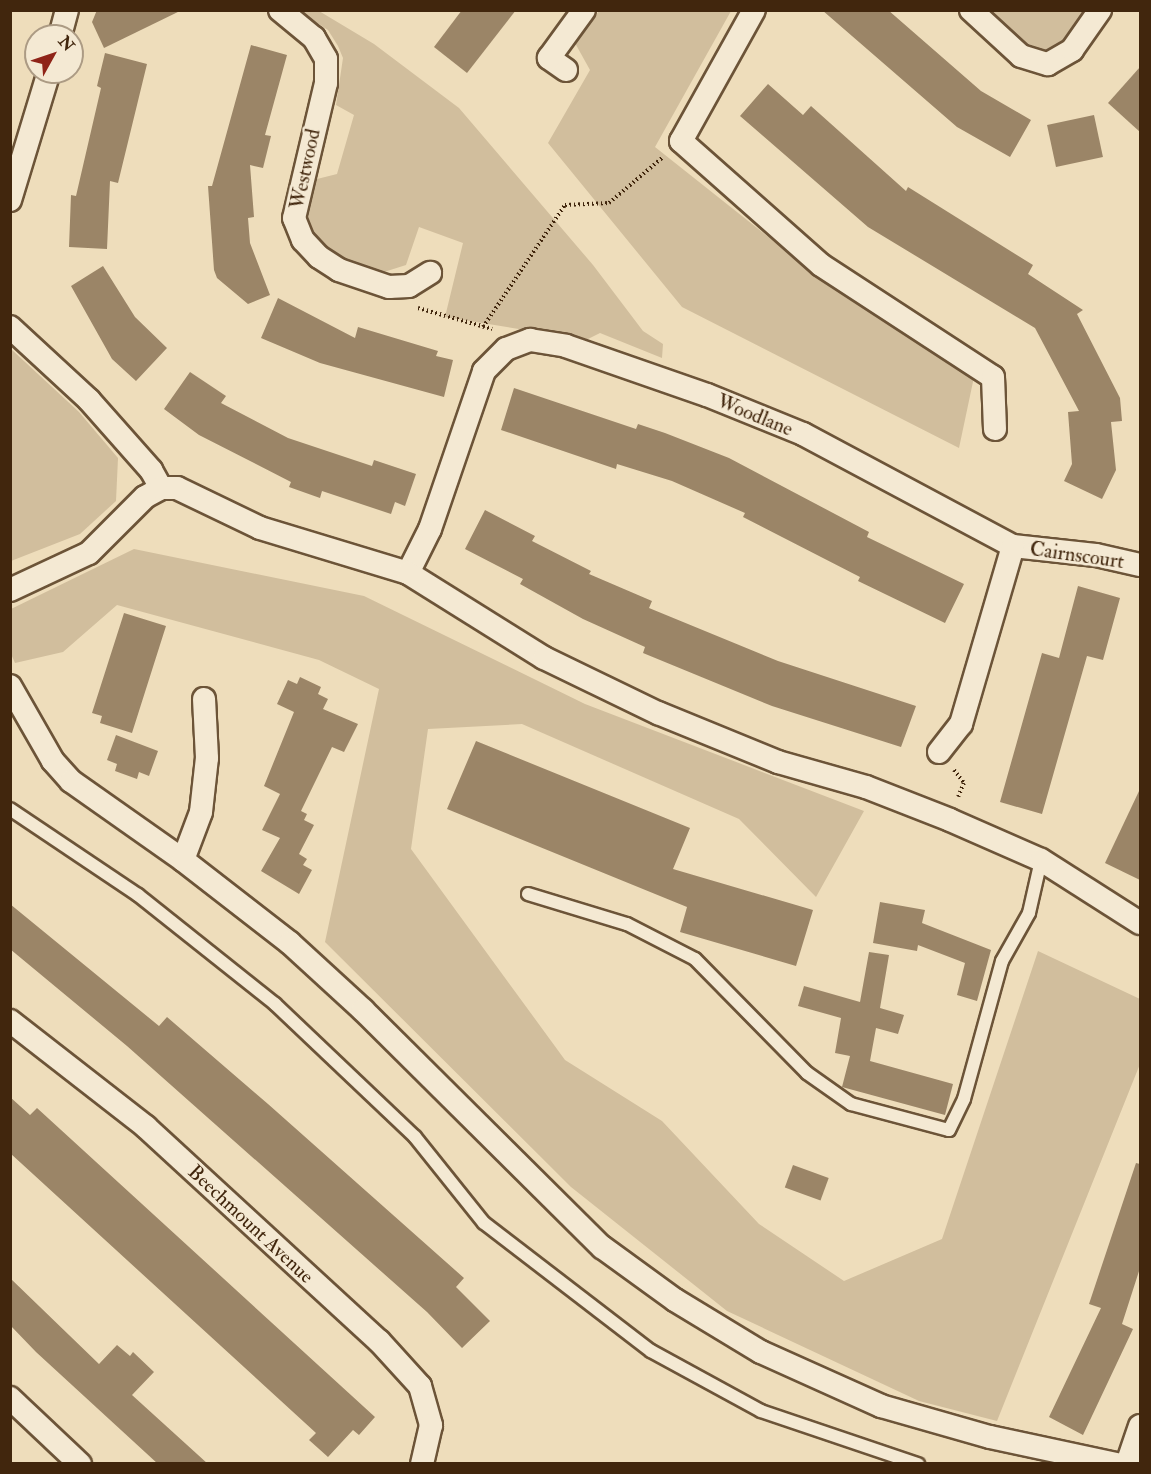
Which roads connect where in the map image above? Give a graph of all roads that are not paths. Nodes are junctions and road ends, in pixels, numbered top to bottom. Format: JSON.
{"nodes":[{"id":1,"x":280,"y":10,"type":"edge"},
{"id":2,"x":584,"y":10,"type":"edge"},
{"id":3,"x":754,"y":10,"type":"edge"},
{"id":4,"x":971,"y":10,"type":"edge"},
{"id":5,"x":1100,"y":10,"type":"edge"},
{"id":6,"x":566,"y":70,"type":"dead end"},
{"id":7,"x":45,"y":84,"type":"edge"},
{"id":8,"x":10,"y":200,"type":"edge"},
{"id":9,"x":430,"y":273,"type":"dead end"},
{"id":10,"x":10,"y":327,"type":"edge"},
{"id":11,"x":995,"y":429,"type":"dead end"},
{"id":12,"x":161,"y":488,"type":"junction"},
{"id":13,"x":1014,"y":546,"type":"junction"},
{"id":14,"x":1140,"y":565,"type":"edge"},
{"id":15,"x":408,"y":573,"type":"junction"},
{"id":16,"x":10,"y":590,"type":"edge"},
{"id":17,"x":10,"y":686,"type":"edge"},
{"id":18,"x":204,"y":699,"type":"dead end"},
{"id":19,"x":939,"y":752,"type":"road end"},
{"id":20,"x":10,"y":809,"type":"edge"},
{"id":21,"x":183,"y":860,"type":"junction"},
{"id":22,"x":1041,"y":860,"type":"junction"},
{"id":23,"x":528,"y":894,"type":"dead end"},
{"id":24,"x":1140,"y":923,"type":"edge"},
{"id":25,"x":10,"y":1021,"type":"edge"},
{"id":26,"x":10,"y":1398,"type":"edge"},
{"id":27,"x":1140,"y":1426,"type":"edge"},
{"id":28,"x":80,"y":1464,"type":"edge"},
{"id":29,"x":422,"y":1464,"type":"edge"},
{"id":30,"x":918,"y":1464,"type":"edge"},
{"id":31,"x":1116,"y":1464,"type":"edge"},
{"id":32,"x":1127,"y":1464,"type":"edge"}],
"edges":[{"from":1,"to":9,"type":"street","name":"Westwood"},
{"from":2,"to":6,"type":"street"},
{"from":3,"to":11,"type":"street"},
{"from":4,"to":5,"type":"street"},
{"from":7,"to":8,"type":"street"},
{"from":10,"to":12,"type":"street"},
{"from":12,"to":15,"type":"street"},
{"from":12,"to":16,"type":"street"},
{"from":13,"to":14,"type":"street","name":"Cairnscourt"},
{"from":13,"to":15,"type":"street","name":"Woodlane"},
{"from":13,"to":19,"type":"street"},
{"from":15,"to":22,"type":"street"},
{"from":17,"to":21,"type":"street"},
{"from":18,"to":21,"type":"street"},
{"from":20,"to":30,"type":"lane"},
{"from":21,"to":31,"type":"street"},
{"from":22,"to":23,"type":"lane"},
{"from":22,"to":24,"type":"street"},
{"from":25,"to":29,"type":"street","name":"Beechmount Avenue"},
{"from":26,"to":28,"type":"street"},
{"from":27,"to":32,"type":"street"}]}
